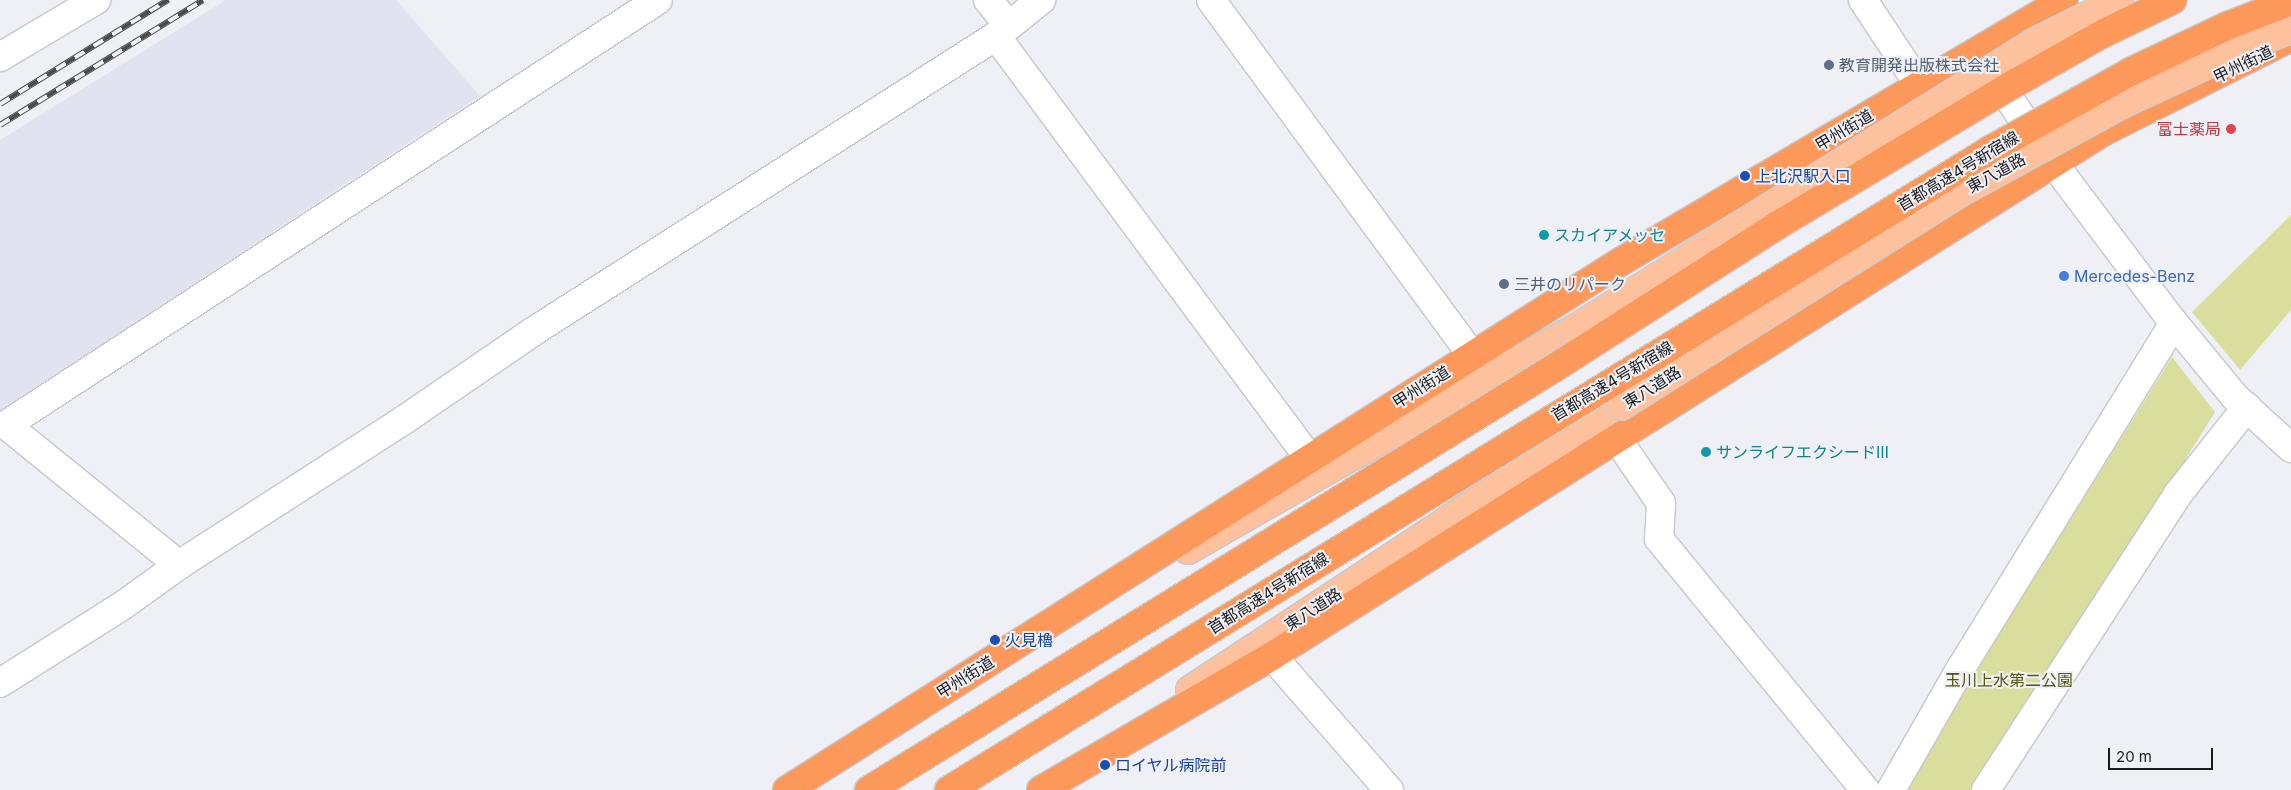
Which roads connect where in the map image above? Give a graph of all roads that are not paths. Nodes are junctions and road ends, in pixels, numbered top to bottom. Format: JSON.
{"nodes":[{"id":1,"x":96,"y":0,"type":"edge"},
{"id":2,"x":658,"y":0,"type":"edge"},
{"id":3,"x":988,"y":0,"type":"edge"},
{"id":4,"x":1041,"y":0,"type":"edge"},
{"id":5,"x":1211,"y":0,"type":"edge"},
{"id":6,"x":1863,"y":0,"type":"edge"},
{"id":7,"x":2064,"y":0,"type":"edge"},
{"id":8,"x":2119,"y":0,"type":"edge"},
{"id":9,"x":2173,"y":0,"type":"edge"},
{"id":10,"x":2291,"y":1,"type":"edge"},
{"id":11,"x":1002,"y":30,"type":"junction"},
{"id":12,"x":2288,"y":39,"type":"edge"},
{"id":13,"x":1977,"y":53,"type":"junction"},
{"id":14,"x":0,"y":57,"type":"edge"},
{"id":15,"x":1918,"y":85,"type":"junction"},
{"id":16,"x":2054,"y":164,"type":"junction"},
{"id":17,"x":2174,"y":323,"type":"junction"},
{"id":18,"x":1472,"y":355,"type":"junction"},
{"id":19,"x":2247,"y":407,"type":"junction"},
{"id":20,"x":1617,"y":439,"type":"junction"},
{"id":21,"x":2291,"y":448,"type":"edge"},
{"id":22,"x":1309,"y":458,"type":"junction"},
{"id":23,"x":179,"y":565,"type":"junction"},
{"id":24,"x":1272,"y":656,"type":"junction"},
{"id":25,"x":0,"y":683,"type":"edge"},
{"id":26,"x":942,"y":692,"type":"junction"},
{"id":27,"x":787,"y":790,"type":"edge"},
{"id":28,"x":869,"y":790,"type":"edge"},
{"id":29,"x":950,"y":790,"type":"edge"},
{"id":30,"x":1040,"y":790,"type":"edge"},
{"id":31,"x":1389,"y":790,"type":"edge"},
{"id":32,"x":1866,"y":790,"type":"edge"},
{"id":33,"x":1891,"y":790,"type":"edge"},
{"id":34,"x":1986,"y":790,"type":"edge"}],
"edges":[{"from":1,"to":14,"type":"street"},
{"from":2,"to":23,"type":"street"},
{"from":3,"to":11,"type":"street"},
{"from":4,"to":11,"type":"street"},
{"from":5,"to":18,"type":"street"},
{"from":6,"to":15,"type":"street"},
{"from":7,"to":13,"type":"highway","name":"甲州街道"},
{"from":8,"to":26,"type":"main road","bridge":true},
{"from":9,"to":28,"type":"highway","bridge":true},
{"from":10,"to":29,"type":"highway","name":"首都高速4号新宿線","bridge":true},
{"from":11,"to":22,"type":"street"},
{"from":11,"to":23,"type":"street"},
{"from":12,"to":16,"type":"highway","name":"甲州街道"},
{"from":12,"to":30,"type":"main road","name":"東八道路","bridge":true},
{"from":13,"to":15,"type":"highway","name":"甲州街道"},
{"from":13,"to":16,"type":"street"},
{"from":15,"to":18,"type":"highway","name":"甲州街道"},
{"from":16,"to":17,"type":"street"},
{"from":16,"to":20,"type":"highway","name":"甲州街道"},
{"from":17,"to":19,"type":"street"},
{"from":17,"to":33,"type":"street"},
{"from":18,"to":22,"type":"highway","name":"甲州街道"},
{"from":19,"to":21,"type":"street"},
{"from":19,"to":34,"type":"street"},
{"from":20,"to":24,"type":"highway","name":"甲州街道"},
{"from":20,"to":32,"type":"street"},
{"from":22,"to":26,"type":"highway","name":"甲州街道"},
{"from":23,"to":25,"type":"street"},
{"from":24,"to":30,"type":"highway","name":"甲州街道"},
{"from":24,"to":31,"type":"street"},
{"from":26,"to":27,"type":"highway","name":"甲州街道"}]}
